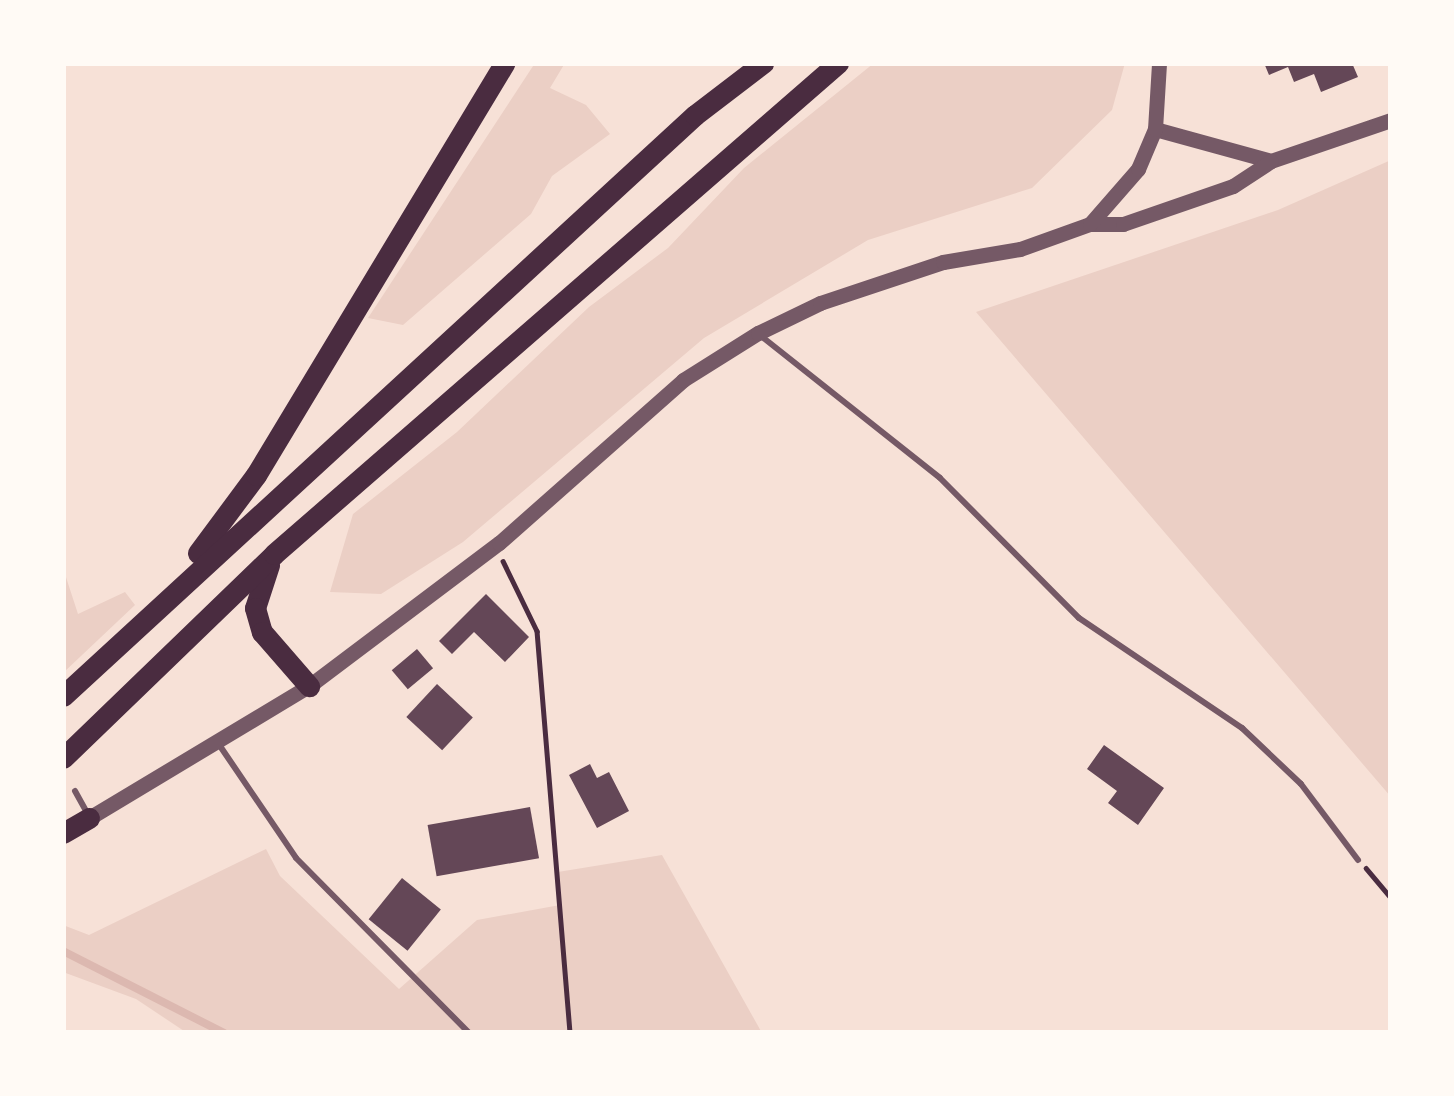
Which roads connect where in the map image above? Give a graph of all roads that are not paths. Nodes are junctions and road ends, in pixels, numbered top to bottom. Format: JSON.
{"nodes":[{"id":1,"x":505,"y":63,"type":"edge"},
{"id":2,"x":763,"y":63,"type":"edge"},
{"id":3,"x":838,"y":63,"type":"edge"},
{"id":4,"x":1160,"y":63,"type":"edge"},
{"id":5,"x":1391,"y":119,"type":"edge"},
{"id":6,"x":1155,"y":129,"type":"junction"},
{"id":7,"x":1270,"y":161,"type":"junction"},
{"id":8,"x":1090,"y":224,"type":"junction"},
{"id":9,"x":758,"y":333,"type":"junction"},
{"id":10,"x":274,"y":554,"type":"junction"},
{"id":11,"x":169,"y":592,"type":"junction"},
{"id":12,"x":309,"y":686,"type":"junction"},
{"id":13,"x":63,"y":696,"type":"edge"},
{"id":14,"x":220,"y":746,"type":"junction"},
{"id":15,"x":63,"y":758,"type":"edge"},
{"id":16,"x":75,"y":791,"type":"dead end"},
{"id":17,"x":89,"y":818,"type":"junction"},
{"id":18,"x":63,"y":833,"type":"edge"},
{"id":19,"x":1358,"y":860,"type":"road end"},
{"id":20,"x":469,"y":1033,"type":"edge"}],
"edges":[{"from":1,"to":11,"type":"main road"},
{"from":2,"to":11,"type":"main road"},
{"from":3,"to":10,"type":"main road"},
{"from":4,"to":6,"type":"street"},
{"from":5,"to":7,"type":"street"},
{"from":6,"to":7,"type":"street"},
{"from":6,"to":8,"type":"street"},
{"from":7,"to":8,"type":"street"},
{"from":8,"to":9,"type":"street"},
{"from":9,"to":12,"type":"street"},
{"from":9,"to":19,"type":"lane"},
{"from":10,"to":12,"type":"main road"},
{"from":10,"to":15,"type":"main road"},
{"from":11,"to":13,"type":"main road"},
{"from":12,"to":14,"type":"street"},
{"from":14,"to":17,"type":"street"},
{"from":14,"to":20,"type":"lane"},
{"from":16,"to":17,"type":"lane"},
{"from":17,"to":18,"type":"main road"}]}
